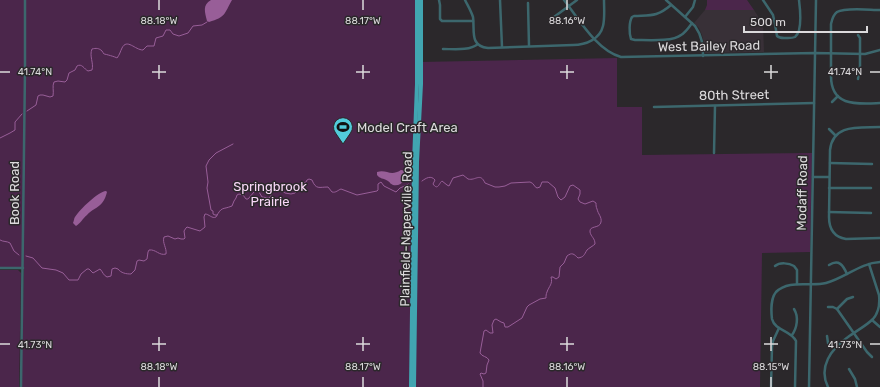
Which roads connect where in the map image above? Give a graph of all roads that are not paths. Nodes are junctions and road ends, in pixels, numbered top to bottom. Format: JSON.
{"nodes":[{"id":1,"x":25,"y":0,"type":"edge"},
{"id":2,"x":418,"y":0,"type":"edge"},
{"id":3,"x":421,"y":0,"type":"edge"},
{"id":4,"x":439,"y":0,"type":"edge"},
{"id":5,"x":465,"y":0,"type":"edge"},
{"id":6,"x":500,"y":0,"type":"edge"},
{"id":7,"x":564,"y":0,"type":"edge"},
{"id":8,"x":577,"y":0,"type":"edge"},
{"id":9,"x":604,"y":0,"type":"edge"},
{"id":10,"x":666,"y":0,"type":"edge"},
{"id":11,"x":695,"y":0,"type":"edge"},
{"id":12,"x":763,"y":0,"type":"edge"},
{"id":13,"x":799,"y":0,"type":"edge"},
{"id":14,"x":816,"y":0,"type":"edge"},
{"id":15,"x":528,"y":3,"type":"dead end"},
{"id":16,"x":671,"y":5,"type":"junction"},
{"id":17,"x":569,"y":6,"type":"junction"},
{"id":18,"x":880,"y":10,"type":"edge"},
{"id":19,"x":554,"y":17,"type":"dead end"},
{"id":20,"x":684,"y":17,"type":"junction"},
{"id":21,"x":473,"y":21,"type":"junction"},
{"id":22,"x":692,"y":23,"type":"junction"},
{"id":23,"x":858,"y":35,"type":"dead end"},
{"id":24,"x":594,"y":39,"type":"junction"},
{"id":25,"x":478,"y":44,"type":"junction"},
{"id":26,"x":529,"y":46,"type":"junction"},
{"id":27,"x":502,"y":48,"type":"junction"},
{"id":28,"x":443,"y":49,"type":"dead end"},
{"id":29,"x":880,"y":50,"type":"edge"},
{"id":30,"x":815,"y":53,"type":"junction"},
{"id":31,"x":831,"y":53,"type":"junction"},
{"id":32,"x":860,"y":54,"type":"junction"},
{"id":33,"x":703,"y":56,"type":"junction"},
{"id":34,"x":858,"y":78,"type":"dead end"},
{"id":35,"x":838,"y":96,"type":"junction"},
{"id":36,"x":832,"y":102,"type":"dead end"},
{"id":37,"x":814,"y":103,"type":"junction"},
{"id":38,"x":880,"y":103,"type":"edge"},
{"id":39,"x":715,"y":106,"type":"junction"},
{"id":40,"x":654,"y":107,"type":"dead end"},
{"id":41,"x":880,"y":127,"type":"edge"},
{"id":42,"x":829,"y":129,"type":"dead end"},
{"id":43,"x":835,"y":136,"type":"junction"},
{"id":44,"x":714,"y":153,"type":"dead end"},
{"id":45,"x":830,"y":163,"type":"junction"},
{"id":46,"x":872,"y":164,"type":"dead end"},
{"id":47,"x":813,"y":177,"type":"junction"},
{"id":48,"x":829,"y":177,"type":"junction"},
{"id":49,"x":829,"y":188,"type":"junction"},
{"id":50,"x":871,"y":188,"type":"dead end"},
{"id":51,"x":829,"y":212,"type":"junction"},
{"id":52,"x":871,"y":213,"type":"dead end"},
{"id":53,"x":880,"y":238,"type":"edge"},
{"id":54,"x":880,"y":262,"type":"edge"},
{"id":55,"x":869,"y":264,"type":"junction"},
{"id":56,"x":829,"y":265,"type":"dead end"},
{"id":57,"x":775,"y":266,"type":"dead end"},
{"id":58,"x":0,"y":268,"type":"edge"},
{"id":59,"x":23,"y":268,"type":"junction"},
{"id":60,"x":847,"y":274,"type":"junction"},
{"id":61,"x":797,"y":284,"type":"junction"},
{"id":62,"x":811,"y":284,"type":"junction"},
{"id":63,"x":853,"y":297,"type":"dead end"},
{"id":64,"x":828,"y":307,"type":"dead end"},
{"id":65,"x":794,"y":309,"type":"dead end"},
{"id":66,"x":837,"y":309,"type":"junction"},
{"id":67,"x":872,"y":320,"type":"junction"},
{"id":68,"x":880,"y":327,"type":"edge"},
{"id":69,"x":779,"y":328,"type":"junction"},
{"id":70,"x":854,"y":333,"type":"junction"},
{"id":71,"x":792,"y":335,"type":"junction"},
{"id":72,"x":827,"y":336,"type":"dead end"},
{"id":73,"x":834,"y":350,"type":"junction"},
{"id":74,"x":872,"y":357,"type":"dead end"},
{"id":75,"x":849,"y":369,"type":"dead end"},
{"id":76,"x":21,"y":387,"type":"edge"},
{"id":77,"x":411,"y":387,"type":"edge"},
{"id":78,"x":414,"y":387,"type":"edge"},
{"id":79,"x":771,"y":387,"type":"edge"},
{"id":80,"x":795,"y":387,"type":"edge"},
{"id":81,"x":809,"y":387,"type":"edge"},
{"id":82,"x":828,"y":387,"type":"edge"},
{"id":83,"x":856,"y":387,"type":"edge"}],
"edges":[{"from":1,"to":59,"type":"street","name":"Book Road"},
{"from":2,"to":77,"type":"main road","name":"Plainfield-Naperville Road"},
{"from":3,"to":78,"type":"main road","name":"Plainfield-Naperville Road"},
{"from":4,"to":21,"type":"street"},
{"from":5,"to":21,"type":"street"},
{"from":6,"to":27,"type":"street"},
{"from":7,"to":17,"type":"street","name":"West Bailey Road"},
{"from":8,"to":17,"type":"street"},
{"from":9,"to":24,"type":"street"},
{"from":10,"to":16,"type":"street"},
{"from":11,"to":20,"type":"street"},
{"from":12,"to":13,"type":"street"},
{"from":14,"to":30,"type":"street","name":"Modaff Road"},
{"from":15,"to":26,"type":"street"},
{"from":16,"to":20,"type":"street"},
{"from":16,"to":22,"type":"street"},
{"from":17,"to":19,"type":"street"},
{"from":17,"to":24,"type":"street","name":"West Bailey Road"},
{"from":18,"to":31,"type":"street"},
{"from":20,"to":22,"type":"street"},
{"from":21,"to":25,"type":"street"},
{"from":22,"to":33,"type":"street"},
{"from":23,"to":32,"type":"street"},
{"from":24,"to":26,"type":"street"},
{"from":24,"to":33,"type":"street","name":"West Bailey Road"},
{"from":25,"to":27,"type":"street"},
{"from":25,"to":28,"type":"street"},
{"from":26,"to":27,"type":"street"},
{"from":29,"to":32,"type":"street","name":"West Bailey Road"},
{"from":30,"to":31,"type":"street","name":"West Bailey Road"},
{"from":30,"to":33,"type":"street","name":"West Bailey Road"},
{"from":30,"to":37,"type":"street","name":"Modaff Road"},
{"from":31,"to":32,"type":"street","name":"West Bailey Road"},
{"from":31,"to":35,"type":"street"},
{"from":32,"to":34,"type":"street"},
{"from":35,"to":36,"type":"street"},
{"from":35,"to":38,"type":"street"},
{"from":37,"to":39,"type":"street","name":"80th Street"},
{"from":37,"to":47,"type":"street","name":"Modaff Road"},
{"from":39,"to":40,"type":"street","name":"80th Street"},
{"from":39,"to":44,"type":"street"},
{"from":41,"to":43,"type":"street"},
{"from":42,"to":43,"type":"street"},
{"from":43,"to":45,"type":"street"},
{"from":45,"to":46,"type":"street"},
{"from":45,"to":48,"type":"street"},
{"from":47,"to":48,"type":"street"},
{"from":47,"to":62,"type":"street","name":"Modaff Road"},
{"from":48,"to":49,"type":"street"},
{"from":49,"to":50,"type":"street"},
{"from":49,"to":51,"type":"street"},
{"from":51,"to":52,"type":"street"},
{"from":51,"to":53,"type":"street"},
{"from":54,"to":55,"type":"street"},
{"from":55,"to":60,"type":"street"},
{"from":55,"to":67,"type":"street"},
{"from":56,"to":60,"type":"street"},
{"from":57,"to":61,"type":"street"},
{"from":58,"to":59,"type":"street"},
{"from":59,"to":76,"type":"street","name":"Book Road"},
{"from":60,"to":62,"type":"street"},
{"from":61,"to":62,"type":"street"},
{"from":61,"to":69,"type":"street"},
{"from":62,"to":81,"type":"street","name":"Modaff Road"},
{"from":63,"to":66,"type":"street"},
{"from":64,"to":66,"type":"street"},
{"from":65,"to":71,"type":"street"},
{"from":66,"to":70,"type":"street"},
{"from":67,"to":68,"type":"street"},
{"from":67,"to":70,"type":"street"},
{"from":69,"to":71,"type":"street"},
{"from":69,"to":79,"type":"street"},
{"from":70,"to":73,"type":"street"},
{"from":70,"to":74,"type":"street"},
{"from":71,"to":80,"type":"street"},
{"from":72,"to":73,"type":"street"},
{"from":73,"to":82,"type":"street"},
{"from":75,"to":83,"type":"street"}]}
